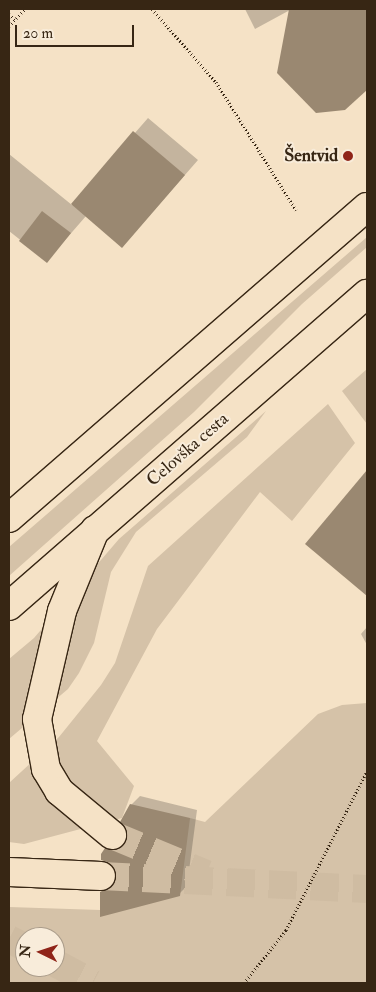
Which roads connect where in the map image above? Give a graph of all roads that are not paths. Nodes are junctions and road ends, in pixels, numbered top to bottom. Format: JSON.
{"nodes":[{"id":1,"x":367,"y":207,"type":"edge"},
{"id":2,"x":367,"y":294,"type":"edge"},
{"id":3,"x":9,"y":518,"type":"edge"},
{"id":4,"x":95,"y":530,"type":"junction"},
{"id":5,"x":9,"y":606,"type":"edge"},
{"id":6,"x":112,"y":835,"type":"tunnel mouth"},
{"id":7,"x":9,"y":872,"type":"edge"},
{"id":8,"x":101,"y":876,"type":"tunnel mouth"}],
"edges":[{"from":1,"to":3,"type":"main road"},
{"from":2,"to":4,"type":"main road","name":"Celovška cesta"},
{"from":4,"to":5,"type":"main road","name":"Celovška cesta"},
{"from":4,"to":6,"type":"main road"},
{"from":7,"to":8,"type":"main road"}]}
